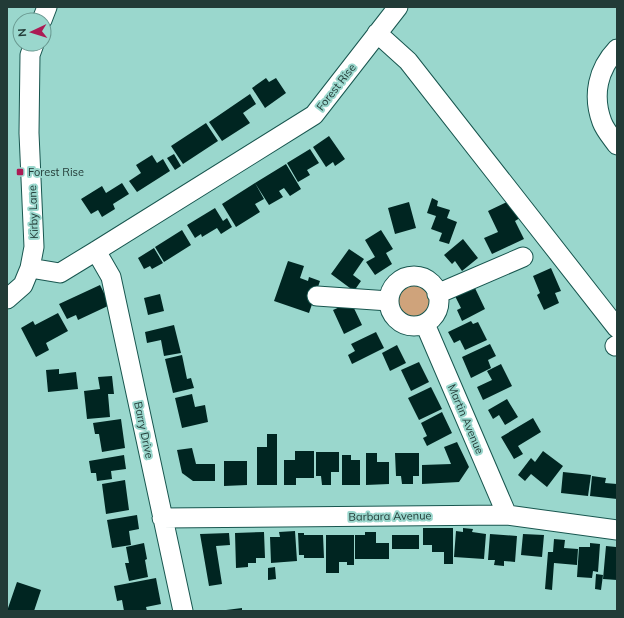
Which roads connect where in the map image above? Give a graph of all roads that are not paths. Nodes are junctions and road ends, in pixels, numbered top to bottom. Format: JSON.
{"nodes":[{"id":1,"x":398,"y":7,"type":"edge"},
{"id":2,"x":377,"y":33,"type":"junction"},
{"id":3,"x":617,"y":50,"type":"edge"},
{"id":4,"x":31,"y":52,"type":"edge"},
{"id":5,"x":617,"y":146,"type":"edge"},
{"id":6,"x":96,"y":252,"type":"junction"},
{"id":7,"x":523,"y":258,"type":"dead end"},
{"id":8,"x":30,"y":268,"type":"junction"},
{"id":9,"x":437,"y":294,"type":"junction"},
{"id":10,"x":318,"y":296,"type":"dead end"},
{"id":11,"x":7,"y":299,"type":"edge"},
{"id":12,"x":388,"y":301,"type":"junction"},
{"id":13,"x":424,"y":324,"type":"junction"},
{"id":14,"x":616,"y":340,"type":"edge"},
{"id":15,"x":507,"y":515,"type":"junction"},
{"id":16,"x":162,"y":518,"type":"junction"},
{"id":17,"x":617,"y":530,"type":"edge"},
{"id":18,"x":183,"y":611,"type":"edge"}],
"edges":[{"from":1,"to":2,"type":"street","name":"Forest Rise"},
{"from":2,"to":6,"type":"street","name":"Forest Rise"},
{"from":2,"to":14,"type":"street"},
{"from":3,"to":5,"type":"street"},
{"from":4,"to":8,"type":"street","name":"Kirby Lane"},
{"from":6,"to":8,"type":"street","name":"Forest Rise"},
{"from":6,"to":16,"type":"street","name":"Barry Drive"},
{"from":7,"to":9,"type":"street"},
{"from":8,"to":11,"type":"street","name":"Kirby Lane"},
{"from":9,"to":12,"type":"street"},
{"from":9,"to":13,"type":"street"},
{"from":10,"to":12,"type":"street"},
{"from":12,"to":13,"type":"street"},
{"from":13,"to":15,"type":"street","name":"Martin Avenue"},
{"from":15,"to":16,"type":"street","name":"Barbara Avenue"},
{"from":15,"to":17,"type":"street","name":"Barbara Avenue"},
{"from":16,"to":18,"type":"street","name":"Barry Drive"}]}
